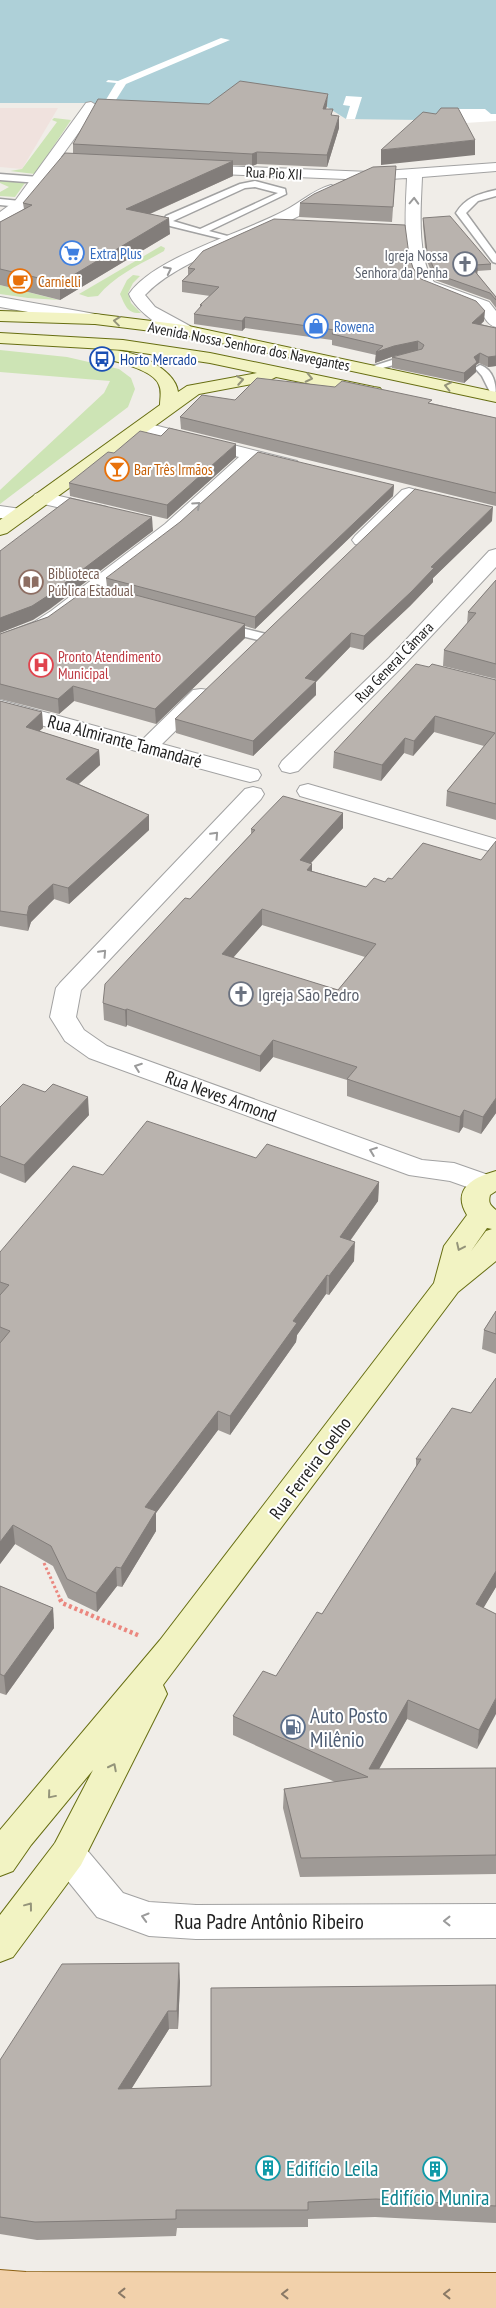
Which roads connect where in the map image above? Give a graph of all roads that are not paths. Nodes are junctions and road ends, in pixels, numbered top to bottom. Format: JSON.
{"nodes":[{"id":1,"x":91,"y":106,"type":"dead end"},
{"id":2,"x":52,"y":161,"type":"junction"},
{"id":3,"x":110,"y":164,"type":"edge"},
{"id":4,"x":496,"y":167,"type":"edge"},
{"id":5,"x":179,"y":168,"type":"edge"},
{"id":6,"x":415,"y":173,"type":"junction"},
{"id":7,"x":286,"y":174,"type":"junction"},
{"id":8,"x":370,"y":176,"type":"junction"},
{"id":9,"x":0,"y":177,"type":"edge"},
{"id":10,"x":39,"y":180,"type":"junction"},
{"id":11,"x":496,"y":193,"type":"edge"},
{"id":12,"x":320,"y":194,"type":"junction"},
{"id":13,"x":0,"y":202,"type":"edge"},
{"id":14,"x":8,"y":212,"type":"edge"},
{"id":15,"x":272,"y":223,"type":"junction"},
{"id":16,"x":300,"y":224,"type":"edge"},
{"id":17,"x":394,"y":228,"type":"edge"},
{"id":18,"x":413,"y":229,"type":"junction"},
{"id":19,"x":200,"y":232,"type":"junction"},
{"id":20,"x":232,"y":240,"type":"junction"},
{"id":21,"x":496,"y":260,"type":"edge"},
{"id":22,"x":0,"y":302,"type":"edge"},
{"id":23,"x":0,"y":316,"type":"edge"},
{"id":24,"x":96,"y":319,"type":"junction"},
{"id":25,"x":496,"y":322,"type":"edge"},
{"id":26,"x":184,"y":330,"type":"junction"},
{"id":27,"x":0,"y":338,"type":"edge"},
{"id":28,"x":55,"y":340,"type":"junction"},
{"id":29,"x":417,"y":356,"type":"edge"},
{"id":30,"x":210,"y":358,"type":"junction"},
{"id":31,"x":480,"y":368,"type":"edge"},
{"id":32,"x":369,"y":369,"type":"junction"},
{"id":33,"x":287,"y":373,"type":"junction"},
{"id":34,"x":193,"y":390,"type":"junction"},
{"id":35,"x":392,"y":396,"type":"edge"},
{"id":36,"x":496,"y":396,"type":"edge"},
{"id":37,"x":169,"y":408,"type":"junction"},
{"id":38,"x":142,"y":426,"type":"junction"},
{"id":39,"x":252,"y":455,"type":"junction"},
{"id":40,"x":307,"y":469,"type":"edge"},
{"id":41,"x":410,"y":494,"type":"edge"},
{"id":42,"x":42,"y":498,"type":"junction"},
{"id":43,"x":0,"y":512,"type":"edge"},
{"id":44,"x":21,"y":514,"type":"junction"},
{"id":45,"x":116,"y":515,"type":"edge"},
{"id":46,"x":144,"y":522,"type":"edge"},
{"id":47,"x":172,"y":528,"type":"junction"},
{"id":48,"x":0,"y":529,"type":"edge"},
{"id":49,"x":496,"y":555,"type":"edge"},
{"id":50,"x":346,"y":556,"type":"edge"},
{"id":51,"x":488,"y":574,"type":"edge"},
{"id":52,"x":90,"y":591,"type":"junction"},
{"id":53,"x":109,"y":596,"type":"edge"},
{"id":54,"x":214,"y":624,"type":"edge"},
{"id":55,"x":262,"y":637,"type":"edge"},
{"id":56,"x":0,"y":642,"type":"edge"},
{"id":57,"x":218,"y":679,"type":"edge"},
{"id":58,"x":0,"y":707,"type":"edge"},
{"id":59,"x":147,"y":748,"type":"junction"},
{"id":60,"x":290,"y":766,"type":"junction"},
{"id":61,"x":251,"y":785,"type":"junction"},
{"id":62,"x":291,"y":798,"type":"junction"},
{"id":63,"x":496,"y":846,"type":"edge"},
{"id":64,"x":488,"y":1206,"type":"edge"},
{"id":65,"x":172,"y":1650,"type":"junction"},
{"id":66,"x":68,"y":1854,"type":"junction"},
{"id":67,"x":0,"y":1860,"type":"edge"},
{"id":68,"x":496,"y":1921,"type":"edge"},
{"id":69,"x":0,"y":1944,"type":"edge"},
{"id":70,"x":0,"y":2291,"type":"edge"},
{"id":71,"x":496,"y":2294,"type":"edge"}],
"edges":[{"from":1,"to":2,"type":"street"},
{"from":2,"to":3,"type":"street"},
{"from":2,"to":10,"type":"street"},
{"from":4,"to":6,"type":"street","name":"Rua Pio XII"},
{"from":5,"to":7,"type":"street","name":"Rua Pio XII"},
{"from":6,"to":8,"type":"street","name":"Rua Pio XII"},
{"from":18,"to":6,"type":"street","one_way":true},
{"from":7,"to":8,"type":"street","name":"Rua Pio XII"},
{"from":7,"to":12,"type":"street"},
{"from":8,"to":12,"type":"street"},
{"from":9,"to":10,"type":"lane"},
{"from":10,"to":14,"type":"street"},
{"from":11,"to":21,"type":"lane"},
{"from":12,"to":15,"type":"street"},
{"from":13,"to":14,"type":"lane"},
{"from":15,"to":16,"type":"street"},
{"from":15,"to":20,"type":"street"},
{"from":17,"to":18,"type":"street"},
{"from":18,"to":25,"type":"street"},
{"from":19,"to":19,"type":"lane"},
{"from":19,"to":20,"type":"lane"},
{"from":26,"to":20,"type":"street","one_way":true},
{"from":22,"to":24,"type":"street"},
{"from":23,"to":24,"type":"main road","name":"Avenida Nossa Senhora dos Navegantes"},
{"from":26,"to":24,"type":"main road","name":"Avenida Nossa Senhora dos Navegantes","one_way":true},
{"from":26,"to":30,"type":"main road"},
{"from":26,"to":32,"type":"main road","name":"Avenida Nossa Senhora dos Navegantes"},
{"from":27,"to":28,"type":"main road","name":"Avenida Nossa Senhora dos Navegantes"},
{"from":28,"to":30,"type":"main road","name":"Avenida Nossa Senhora dos Navegantes"},
{"from":28,"to":37,"type":"main road"},
{"from":29,"to":32,"type":"lane"},
{"from":30,"to":33,"type":"main road","name":"Avenida Nossa Senhora dos Navegantes"},
{"from":30,"to":34,"type":"main road"},
{"from":31,"to":36,"type":"lane"},
{"from":36,"to":32,"type":"main road","name":"Avenida Nossa Senhora dos Navegantes","one_way":true},
{"from":34,"to":33,"type":"main road","one_way":true},
{"from":33,"to":35,"type":"main road","name":"Avenida Nossa Senhora dos Navegantes","one_way":true},
{"from":34,"to":37,"type":"main road"},
{"from":37,"to":38,"type":"main road"},
{"from":38,"to":39,"type":"street"},
{"from":38,"to":42,"type":"main road"},
{"from":39,"to":40,"type":"street"},
{"from":47,"to":39,"type":"street","one_way":true},
{"from":41,"to":50,"type":"street"},
{"from":42,"to":44,"type":"main road"},
{"from":42,"to":45,"type":"street"},
{"from":43,"to":44,"type":"street"},
{"from":44,"to":48,"type":"main road"},
{"from":46,"to":47,"type":"street"},
{"from":47,"to":52,"type":"street"},
{"from":49,"to":51,"type":"street","name":"Rua General Câmara"},
{"from":51,"to":60,"type":"street","name":"Rua General Câmara"},
{"from":52,"to":53,"type":"lane"},
{"from":52,"to":56,"type":"street"},
{"from":54,"to":55,"type":"lane"},
{"from":57,"to":59,"type":"street"},
{"from":58,"to":59,"type":"street","name":"Rua Almirante Tamandaré"},
{"from":59,"to":61,"type":"street","name":"Rua Almirante Tamandaré"},
{"from":60,"to":61,"type":"street"},
{"from":60,"to":62,"type":"street"},
{"from":61,"to":62,"type":"street","name":"Rua Almirante Tamandaré"},
{"from":64,"to":61,"type":"street","name":"Rua Neves Armond","one_way":true},
{"from":62,"to":63,"type":"street"},
{"from":64,"to":65,"type":"main road","name":"Rua Ferreira Coelho"},
{"from":66,"to":65,"type":"main road","name":"Rua Ferreira Coelho","one_way":true},
{"from":65,"to":67,"type":"main road","name":"Rua Ferreira Coelho","one_way":true},
{"from":68,"to":66,"type":"street","name":"Rua Padre Antônio Ribeiro","one_way":true},
{"from":69,"to":66,"type":"main road","name":"Rua Ferreira Coelho","one_way":true},
{"from":71,"to":70,"type":"main road","one_way":true}]}
